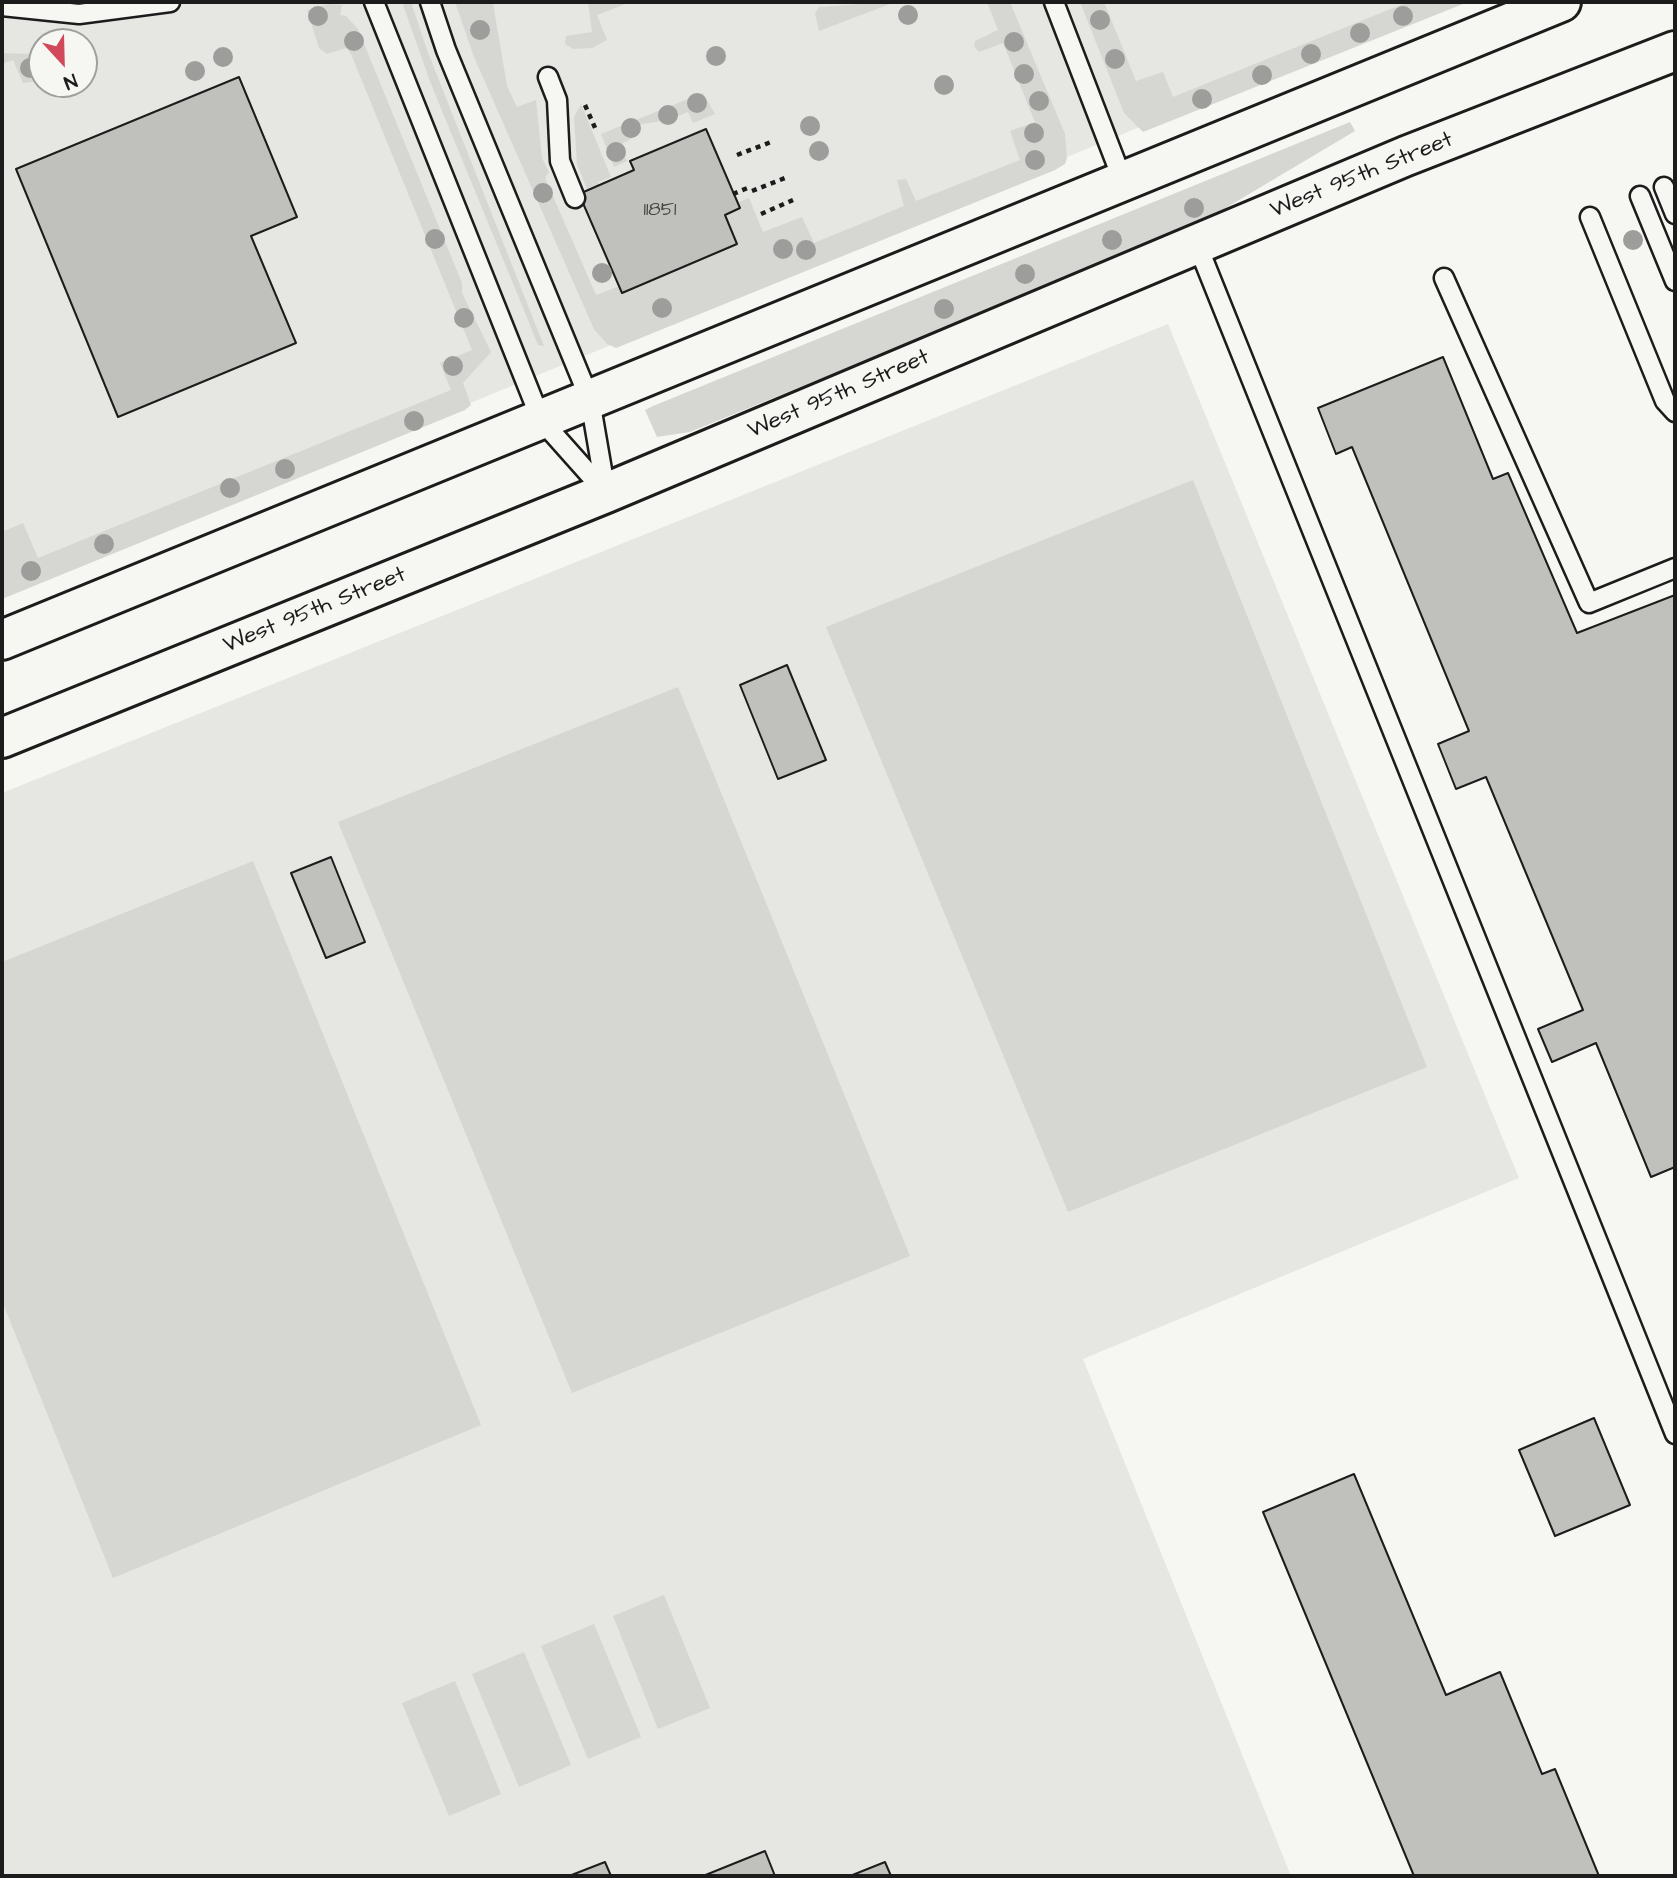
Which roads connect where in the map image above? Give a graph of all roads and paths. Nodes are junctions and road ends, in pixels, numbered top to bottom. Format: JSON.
{"nodes":[{"id":1,"x":170,"y":2,"type":"edge"},
{"id":2,"x":374,"y":2,"type":"edge"},
{"id":3,"x":429,"y":2,"type":"edge"},
{"id":4,"x":1054,"y":2,"type":"edge"},
{"id":5,"x":1561,"y":2,"type":"edge"},
{"id":6,"x":2,"y":6,"type":"edge"},
{"id":7,"x":1675,"y":51,"type":"edge"},
{"id":8,"x":548,"y":77,"type":"dead end"},
{"id":9,"x":583,"y":101,"type":"dead end"},
{"id":10,"x":596,"y":130,"type":"dead end"},
{"id":11,"x":771,"y":142,"type":"dead end"},
{"id":12,"x":737,"y":156,"type":"dead end"},
{"id":13,"x":785,"y":178,"type":"dead end"},
{"id":14,"x":1123,"y":181,"type":"junction"},
{"id":15,"x":1664,"y":187,"type":"dead end"},
{"id":16,"x":733,"y":194,"type":"dead end"},
{"id":17,"x":1640,"y":196,"type":"dead end"},
{"id":18,"x":575,"y":198,"type":"dead end"},
{"id":19,"x":793,"y":200,"type":"dead end"},
{"id":20,"x":761,"y":214,"type":"dead end"},
{"id":21,"x":1675,"y":214,"type":"edge"},
{"id":22,"x":1590,"y":217,"type":"dead end"},
{"id":23,"x":1197,"y":244,"type":"junction"},
{"id":24,"x":1444,"y":278,"type":"dead end"},
{"id":25,"x":1675,"y":281,"type":"edge"},
{"id":26,"x":590,"y":400,"type":"junction"},
{"id":27,"x":1675,"y":412,"type":"edge"},
{"id":28,"x":541,"y":420,"type":"junction"},
{"id":29,"x":606,"y":493,"type":"junction"},
{"id":30,"x":1675,"y":568,"type":"edge"},
{"id":31,"x":2,"y":640,"type":"edge"},
{"id":32,"x":2,"y":738,"type":"edge"},
{"id":33,"x":1675,"y":1434,"type":"edge"}],
"edges":[{"from":1,"to":6,"type":"lane"},
{"from":2,"to":28,"type":"lane"},
{"from":3,"to":26,"type":"lane"},
{"from":4,"to":14,"type":"lane"},
{"from":5,"to":14,"type":"main road"},
{"from":7,"to":23,"type":"main road","name":"West 95th Street"},
{"from":8,"to":18,"type":"lane"},
{"from":9,"to":10,"type":"path"},
{"from":11,"to":12,"type":"path"},
{"from":13,"to":16,"type":"path"},
{"from":14,"to":26,"type":"main road"},
{"from":15,"to":21,"type":"lane"},
{"from":17,"to":25,"type":"lane"},
{"from":19,"to":20,"type":"path"},
{"from":22,"to":27,"type":"lane"},
{"from":23,"to":29,"type":"main road","name":"West 95th Street"},
{"from":23,"to":33,"type":"lane"},
{"from":24,"to":30,"type":"lane"},
{"from":26,"to":28,"type":"main road"},
{"from":26,"to":29,"type":"lane"},
{"from":28,"to":29,"type":"lane"},
{"from":28,"to":31,"type":"main road"},
{"from":29,"to":32,"type":"main road","name":"West 95th Street"}]}
